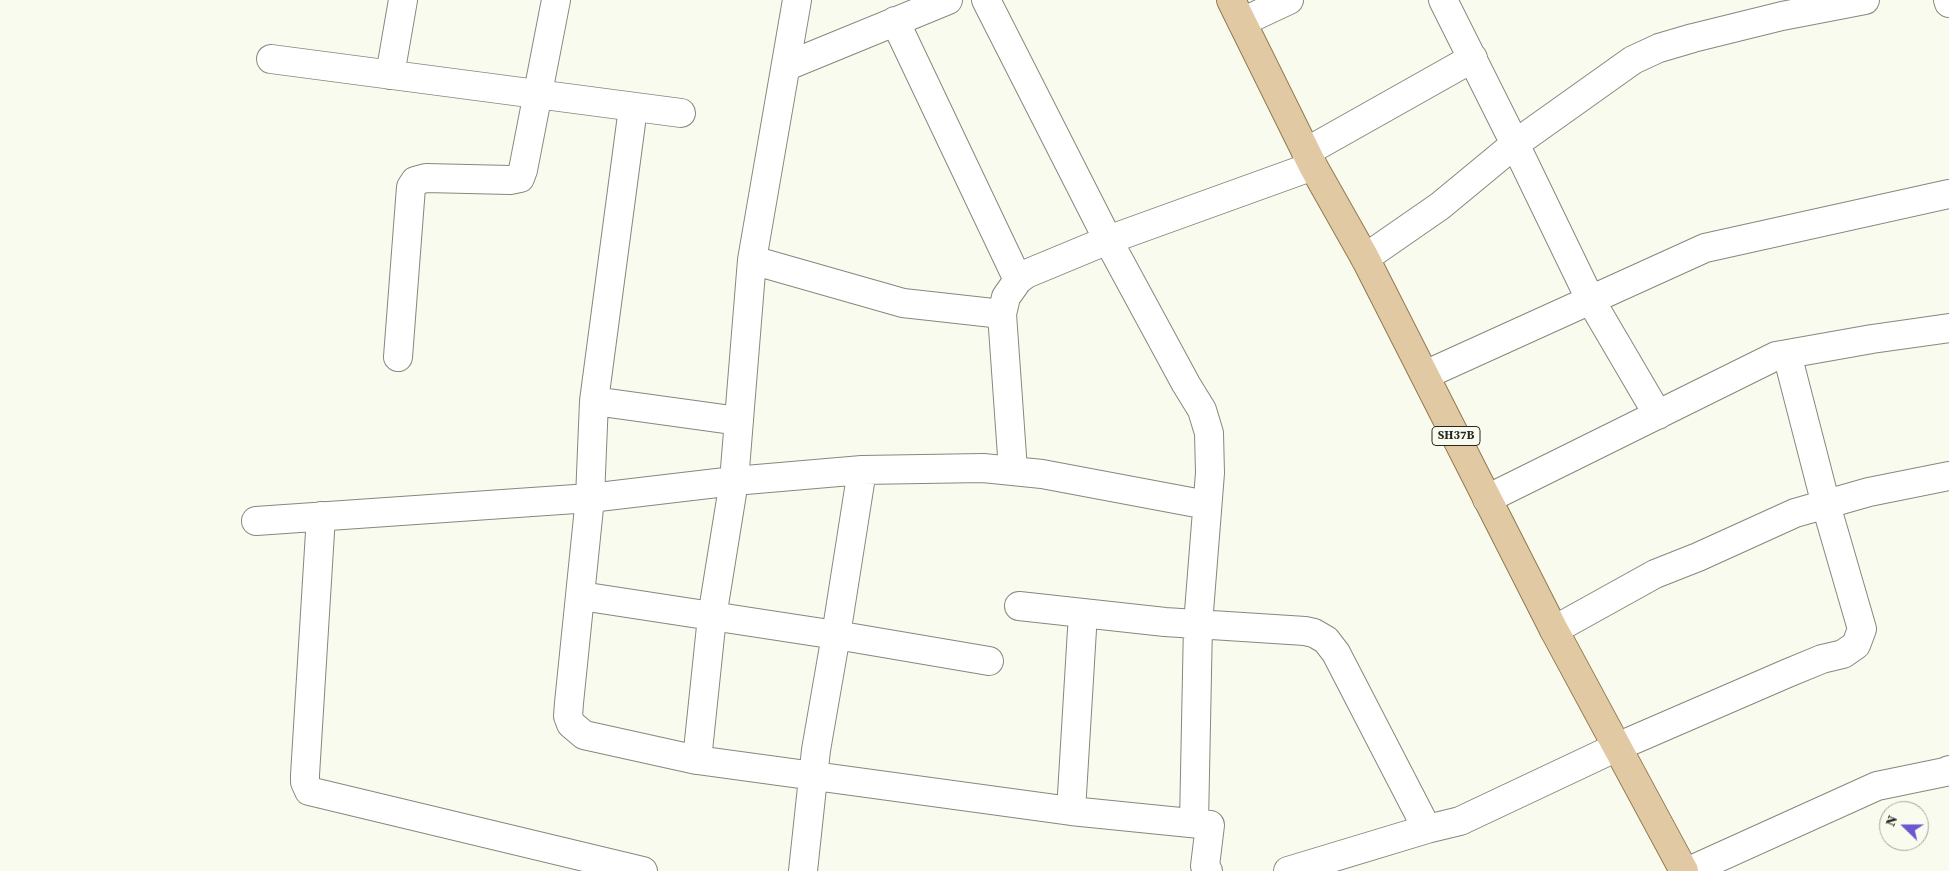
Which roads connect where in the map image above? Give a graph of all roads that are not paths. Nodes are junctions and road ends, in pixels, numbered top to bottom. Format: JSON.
{"nodes":[{"id":1,"x":404,"y":0,"type":"edge"},
{"id":2,"x":556,"y":0,"type":"edge"},
{"id":3,"x":797,"y":0,"type":"edge"},
{"id":4,"x":948,"y":0,"type":"edge"},
{"id":5,"x":986,"y":0,"type":"edge"},
{"id":6,"x":1289,"y":0,"type":"edge"},
{"id":7,"x":1444,"y":0,"type":"edge"},
{"id":8,"x":1865,"y":0,"type":"edge"},
{"id":9,"x":1237,"y":11,"type":"edge"},
{"id":10,"x":895,"y":21,"type":"junction"},
{"id":11,"x":1473,"y":58,"type":"junction"},
{"id":12,"x":271,"y":59,"type":"dead end"},
{"id":13,"x":787,"y":66,"type":"junction"},
{"id":14,"x":390,"y":75,"type":"junction"},
{"id":15,"x":537,"y":95,"type":"junction"},
{"id":16,"x":634,"y":108,"type":"junction"},
{"id":17,"x":681,"y":113,"type":"dead end"},
{"id":18,"x":1516,"y":144,"type":"junction"},
{"id":19,"x":1310,"y":159,"type":"junction"},
{"id":20,"x":1949,"y":194,"type":"edge"},
{"id":21,"x":1108,"y":240,"type":"junction"},
{"id":22,"x":1365,"y":258,"type":"junction"},
{"id":23,"x":752,"y":260,"type":"junction"},
{"id":24,"x":1018,"y":280,"type":"junction"},
{"id":25,"x":1590,"y":300,"type":"junction"},
{"id":26,"x":1002,"y":314,"type":"junction"},
{"id":27,"x":1949,"y":328,"type":"edge"},
{"id":28,"x":1787,"y":354,"type":"junction"},
{"id":29,"x":398,"y":357,"type":"dead end"},
{"id":30,"x":1425,"y":375,"type":"junction"},
{"id":31,"x":594,"y":401,"type":"junction"},
{"id":32,"x":1658,"y":415,"type":"junction"},
{"id":33,"x":739,"y":420,"type":"junction"},
{"id":34,"x":862,"y":470,"type":"junction"},
{"id":35,"x":1013,"y":470,"type":"junction"},
{"id":36,"x":1949,"y":476,"type":"edge"},
{"id":37,"x":734,"y":481,"type":"junction"},
{"id":38,"x":590,"y":498,"type":"junction"},
{"id":39,"x":1487,"y":499,"type":"junction"},
{"id":40,"x":1207,"y":504,"type":"junction"},
{"id":41,"x":1826,"y":505,"type":"junction"},
{"id":42,"x":321,"y":516,"type":"junction"},
{"id":43,"x":256,"y":521,"type":"dead end"},
{"id":44,"x":581,"y":596,"type":"junction"},
{"id":45,"x":1019,"y":606,"type":"dead end"},
{"id":46,"x":1083,"y":613,"type":"junction"},
{"id":47,"x":712,"y":617,"type":"junction"},
{"id":48,"x":1198,"y":624,"type":"junction"},
{"id":49,"x":1554,"y":630,"type":"junction"},
{"id":50,"x":836,"y":635,"type":"junction"},
{"id":51,"x":988,"y":661,"type":"dead end"},
{"id":52,"x":1617,"y":747,"type":"junction"},
{"id":53,"x":697,"y":760,"type":"junction"},
{"id":54,"x":1949,"y":770,"type":"edge"},
{"id":55,"x":813,"y":776,"type":"junction"},
{"id":56,"x":1071,"y":811,"type":"junction"},
{"id":57,"x":1194,"y":823,"type":"junction"},
{"id":58,"x":1427,"y":829,"type":"junction"},
{"id":59,"x":643,"y":871,"type":"edge"},
{"id":60,"x":803,"y":871,"type":"edge"},
{"id":61,"x":1208,"y":871,"type":"edge"},
{"id":62,"x":1288,"y":871,"type":"edge"},
{"id":63,"x":1684,"y":871,"type":"edge"},
{"id":64,"x":1689,"y":871,"type":"edge"}],
"edges":[{"from":1,"to":14,"type":"street"},
{"from":2,"to":15,"type":"street"},
{"from":3,"to":13,"type":"street"},
{"from":4,"to":10,"type":"street"},
{"from":5,"to":21,"type":"street"},
{"from":6,"to":9,"type":"street"},
{"from":7,"to":11,"type":"street"},
{"from":8,"to":18,"type":"street"},
{"from":9,"to":19,"type":"main road","number":"SH37B"},
{"from":10,"to":13,"type":"street"},
{"from":10,"to":24,"type":"street"},
{"from":11,"to":18,"type":"street"},
{"from":11,"to":19,"type":"street"},
{"from":12,"to":14,"type":"street"},
{"from":13,"to":23,"type":"street"},
{"from":14,"to":15,"type":"street"},
{"from":15,"to":16,"type":"street"},
{"from":15,"to":29,"type":"street"},
{"from":16,"to":17,"type":"street"},
{"from":16,"to":31,"type":"street"},
{"from":18,"to":22,"type":"street"},
{"from":18,"to":25,"type":"street"},
{"from":19,"to":21,"type":"street"},
{"from":19,"to":22,"type":"main road","number":"SH37B"},
{"from":20,"to":25,"type":"street"},
{"from":21,"to":24,"type":"street"},
{"from":21,"to":40,"type":"street"},
{"from":22,"to":30,"type":"main road","number":"SH37B"},
{"from":23,"to":26,"type":"street"},
{"from":23,"to":33,"type":"street"},
{"from":24,"to":26,"type":"street"},
{"from":25,"to":30,"type":"street"},
{"from":25,"to":32,"type":"street"},
{"from":26,"to":35,"type":"street"},
{"from":27,"to":28,"type":"street"},
{"from":28,"to":32,"type":"street"},
{"from":28,"to":41,"type":"street"},
{"from":30,"to":39,"type":"main road","number":"SH37B"},
{"from":31,"to":33,"type":"street"},
{"from":31,"to":38,"type":"street"},
{"from":32,"to":39,"type":"street"},
{"from":33,"to":37,"type":"street"},
{"from":34,"to":35,"type":"street"},
{"from":34,"to":37,"type":"street"},
{"from":34,"to":50,"type":"street"},
{"from":35,"to":40,"type":"street"},
{"from":36,"to":41,"type":"street"},
{"from":37,"to":38,"type":"street"},
{"from":37,"to":47,"type":"street"},
{"from":38,"to":42,"type":"street"},
{"from":38,"to":44,"type":"street"},
{"from":39,"to":49,"type":"main road","number":"SH37B"},
{"from":40,"to":48,"type":"street"},
{"from":41,"to":49,"type":"street"},
{"from":41,"to":52,"type":"street"},
{"from":42,"to":43,"type":"street"},
{"from":42,"to":59,"type":"street"},
{"from":44,"to":47,"type":"street"},
{"from":44,"to":53,"type":"street"},
{"from":45,"to":46,"type":"street"},
{"from":46,"to":48,"type":"street"},
{"from":46,"to":56,"type":"street"},
{"from":47,"to":50,"type":"street"},
{"from":47,"to":53,"type":"street"},
{"from":48,"to":57,"type":"street"},
{"from":48,"to":58,"type":"street"},
{"from":49,"to":52,"type":"main road","number":"SH37B"},
{"from":50,"to":51,"type":"street"},
{"from":50,"to":55,"type":"street"},
{"from":52,"to":58,"type":"street"},
{"from":52,"to":63,"type":"main road","number":"SH37B"},
{"from":53,"to":55,"type":"street"},
{"from":54,"to":64,"type":"street"},
{"from":55,"to":56,"type":"street"},
{"from":55,"to":60,"type":"street"},
{"from":56,"to":57,"type":"street"},
{"from":57,"to":61,"type":"street"},
{"from":58,"to":62,"type":"street"}]}
